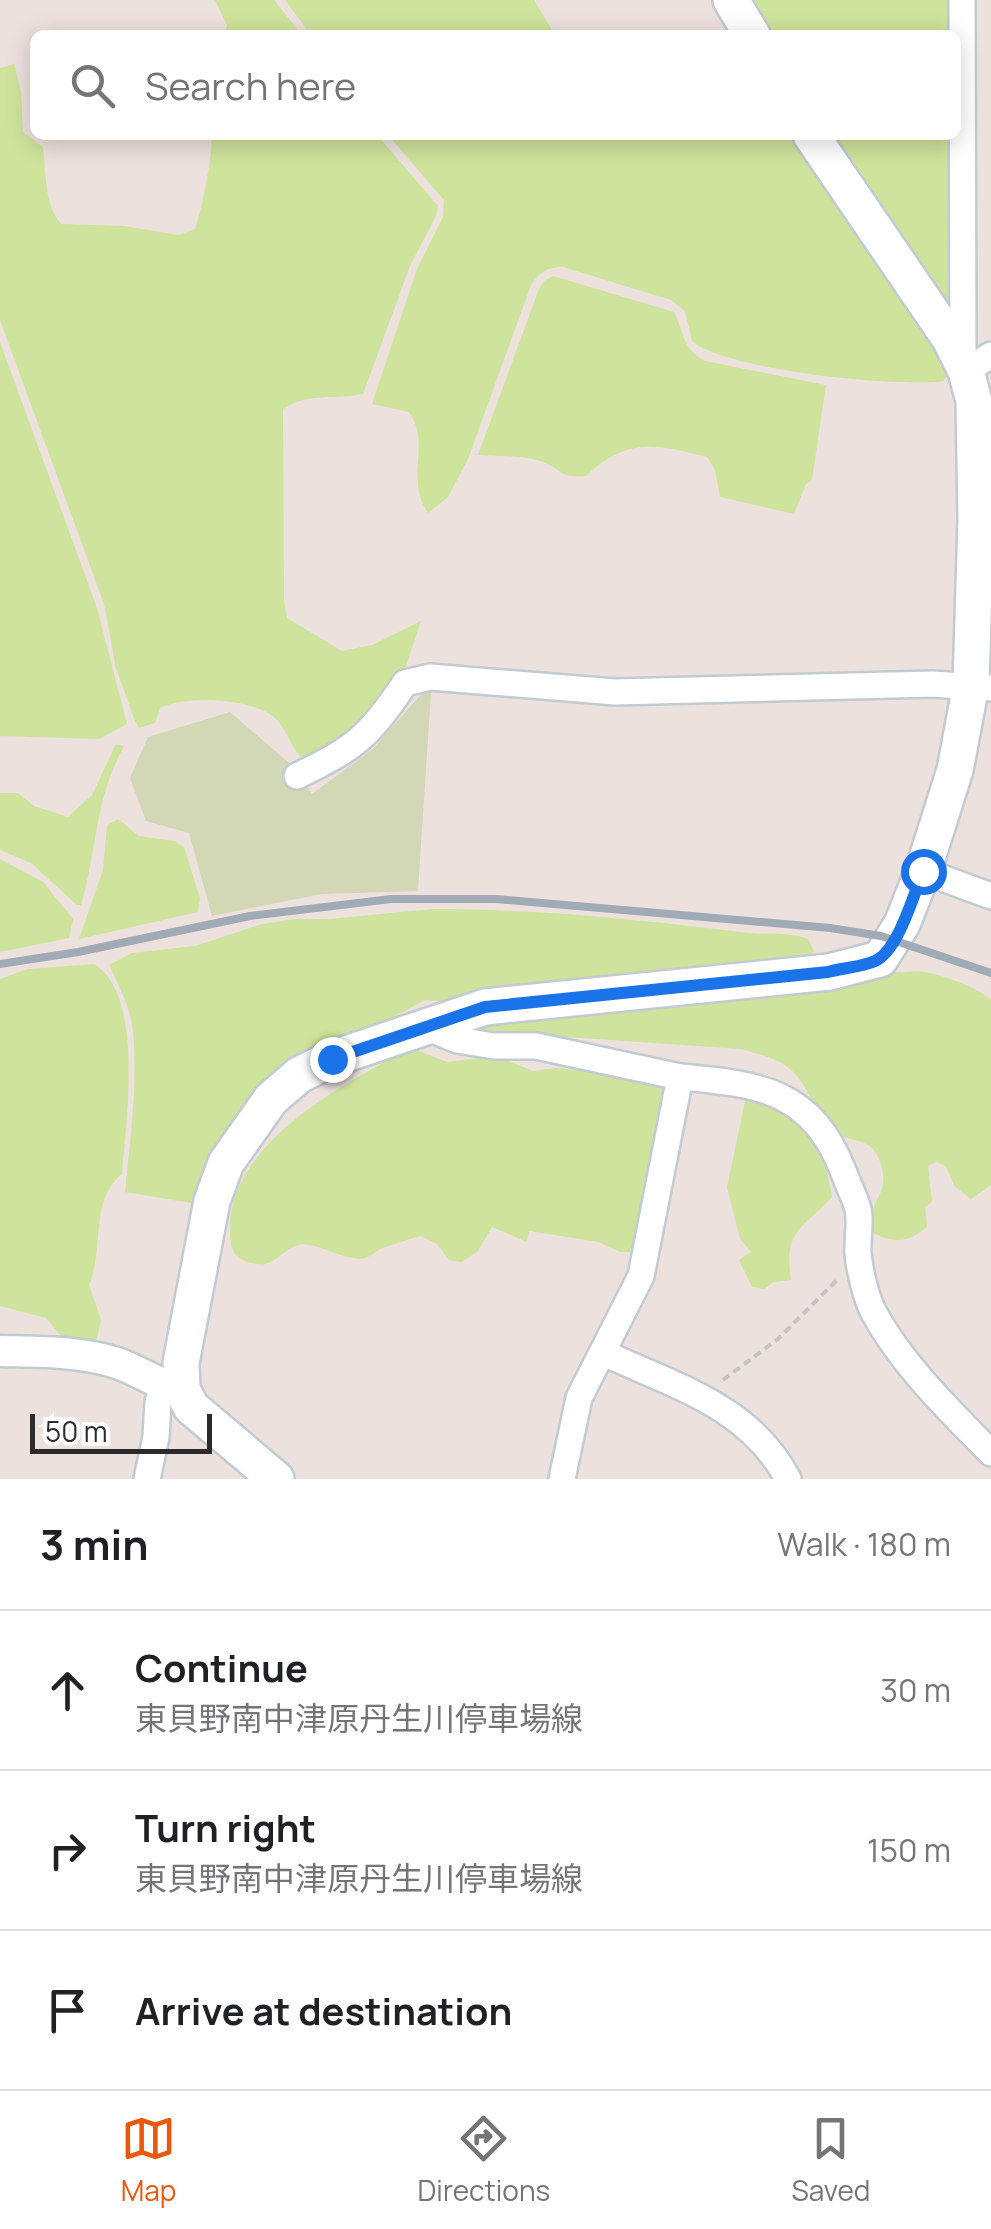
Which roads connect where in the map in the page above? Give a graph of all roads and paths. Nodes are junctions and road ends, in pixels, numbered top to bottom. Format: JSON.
{"nodes":[{"id":1,"x":732,"y":0,"type":"edge"},
{"id":2,"x":962,"y":0,"type":"edge"},
{"id":3,"x":749,"y":30,"type":"edge"},
{"id":4,"x":814,"y":140,"type":"edge"},
{"id":5,"x":973,"y":364,"type":"edge"},
{"id":6,"x":984,"y":520,"type":"edge"},
{"id":7,"x":981,"y":686,"type":"edge"},
{"id":8,"x":297,"y":776,"type":"dead end"},
{"id":9,"x":923,"y":871,"type":"junction"},
{"id":10,"x":991,"y":896,"type":"edge"},
{"id":11,"x":428,"y":1028,"type":"junction"},
{"id":12,"x":680,"y":1077,"type":"junction"},
{"id":13,"x":862,"y":1273,"type":"junction"},
{"id":14,"x":0,"y":1351,"type":"edge"},
{"id":15,"x":604,"y":1353,"type":"junction"},
{"id":16,"x":173,"y":1388,"type":"junction"},
{"id":17,"x":705,"y":1396,"type":"junction"},
{"id":18,"x":991,"y":1453,"type":"edge"},
{"id":19,"x":147,"y":1479,"type":"edge"},
{"id":20,"x":276,"y":1479,"type":"edge"},
{"id":21,"x":562,"y":1479,"type":"edge"},
{"id":22,"x":788,"y":1479,"type":"edge"}],
"edges":[{"from":1,"to":3,"type":"main road"},
{"from":2,"to":5,"type":"street"},
{"from":4,"to":5,"type":"main road"},
{"from":5,"to":6,"type":"main road"},
{"from":6,"to":7,"type":"main road"},
{"from":7,"to":8,"type":"street"},
{"from":7,"to":9,"type":"main road"},
{"from":9,"to":10,"type":"street"},
{"from":9,"to":11,"type":"main road"},
{"from":11,"to":12,"type":"street"},
{"from":11,"to":16,"type":"main road"},
{"from":12,"to":13,"type":"street"},
{"from":12,"to":15,"type":"street"},
{"from":13,"to":17,"type":"path"},
{"from":13,"to":18,"type":"street"},
{"from":14,"to":16,"type":"street"},
{"from":15,"to":17,"type":"street"},
{"from":15,"to":21,"type":"street"},
{"from":16,"to":19,"type":"street"},
{"from":16,"to":20,"type":"main road"},
{"from":17,"to":22,"type":"street"}]}
